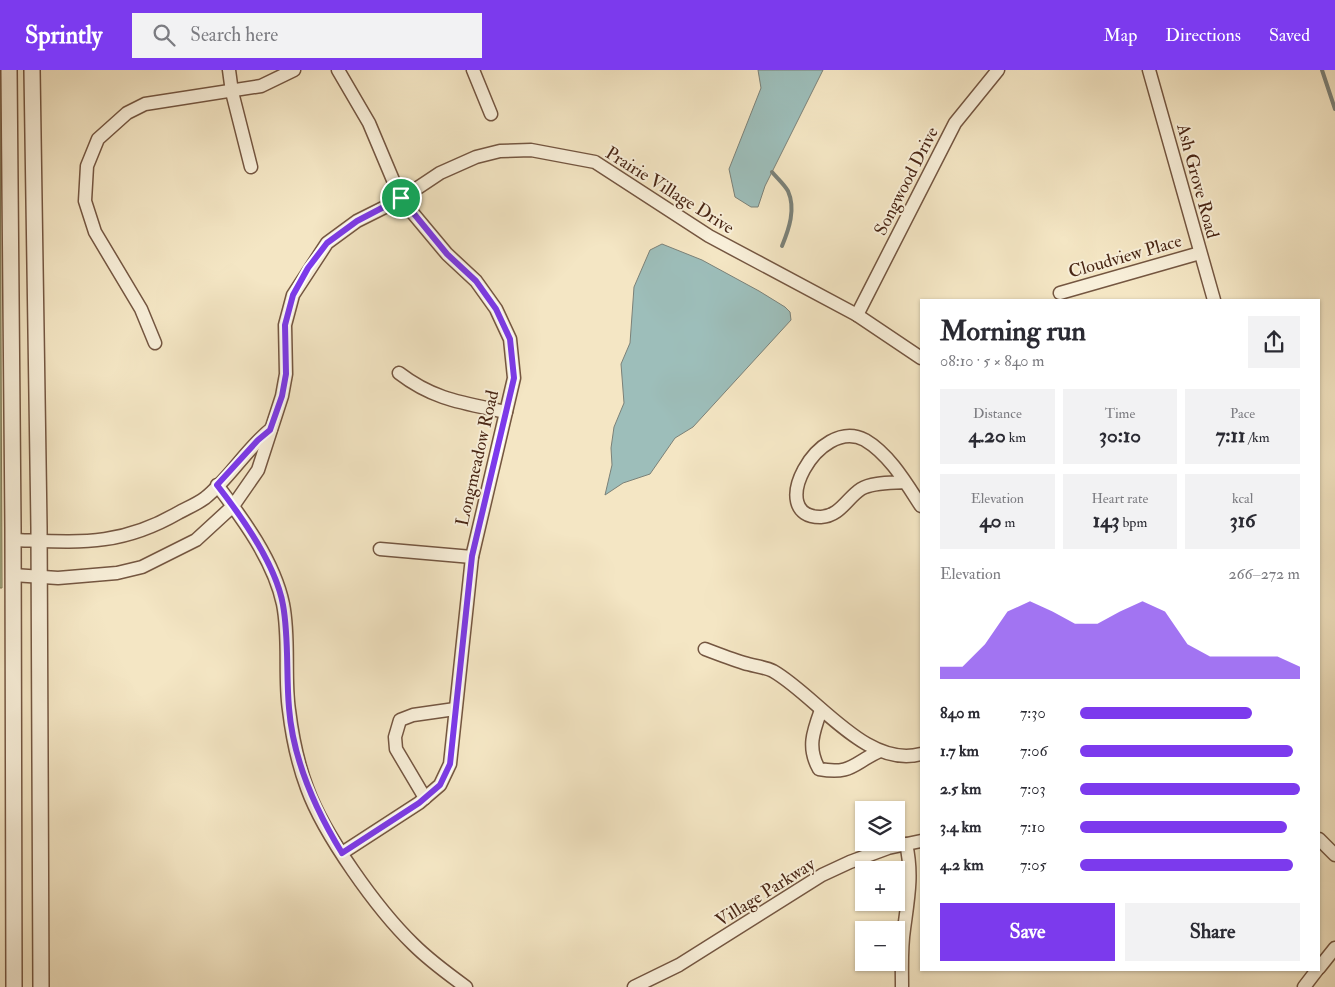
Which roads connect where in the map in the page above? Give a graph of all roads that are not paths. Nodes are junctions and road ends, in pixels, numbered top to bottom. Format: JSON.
{"nodes":[{"id":1,"x":9,"y":70,"type":"edge"},
{"id":2,"x":32,"y":70,"type":"edge"},
{"id":3,"x":229,"y":70,"type":"edge"},
{"id":4,"x":294,"y":70,"type":"edge"},
{"id":5,"x":338,"y":70,"type":"edge"},
{"id":6,"x":473,"y":70,"type":"edge"},
{"id":7,"x":998,"y":70,"type":"edge"},
{"id":8,"x":1149,"y":70,"type":"edge"},
{"id":9,"x":232,"y":92,"type":"junction"},
{"id":10,"x":491,"y":114,"type":"dead end"},
{"id":11,"x":251,"y":167,"type":"dead end"},
{"id":12,"x":401,"y":198,"type":"junction"},
{"id":13,"x":1200,"y":253,"type":"junction"},
{"id":14,"x":1060,"y":293,"type":"dead end"},
{"id":15,"x":1214,"y":299,"type":"edge"},
{"id":16,"x":857,"y":315,"type":"junction"},
{"id":17,"x":155,"y":343,"type":"dead end"},
{"id":18,"x":920,"y":357,"type":"edge"},
{"id":19,"x":399,"y":373,"type":"dead end"},
{"id":20,"x":506,"y":412,"type":"junction"},
{"id":21,"x":270,"y":430,"type":"junction"},
{"id":22,"x":905,"y":482,"type":"junction"},
{"id":23,"x":217,"y":485,"type":"junction"},
{"id":24,"x":920,"y":504,"type":"edge"},
{"id":25,"x":233,"y":506,"type":"junction"},
{"id":26,"x":13,"y":540,"type":"junction"},
{"id":27,"x":38,"y":541,"type":"junction"},
{"id":28,"x":380,"y":549,"type":"dead end"},
{"id":29,"x":472,"y":556,"type":"junction"},
{"id":30,"x":13,"y":575,"type":"junction"},
{"id":31,"x":38,"y":575,"type":"junction"},
{"id":32,"x":705,"y":649,"type":"dead end"},
{"id":33,"x":455,"y":709,"type":"junction"},
{"id":34,"x":822,"y":710,"type":"junction"},
{"id":35,"x":880,"y":751,"type":"junction"},
{"id":36,"x":920,"y":754,"type":"edge"},
{"id":37,"x":425,"y":798,"type":"junction"},
{"id":38,"x":1320,"y":840,"type":"edge"},
{"id":39,"x":920,"y":841,"type":"edge"},
{"id":40,"x":906,"y":844,"type":"junction"},
{"id":41,"x":342,"y":853,"type":"junction"},
{"id":42,"x":1335,"y":855,"type":"edge"},
{"id":43,"x":1335,"y":948,"type":"edge"},
{"id":44,"x":1320,"y":967,"type":"edge"},
{"id":45,"x":1316,"y":971,"type":"edge"},
{"id":46,"x":650,"y":984,"type":"edge"},
{"id":47,"x":14,"y":987,"type":"edge"},
{"id":48,"x":41,"y":987,"type":"edge"},
{"id":49,"x":466,"y":987,"type":"edge"},
{"id":50,"x":634,"y":987,"type":"edge"},
{"id":51,"x":902,"y":987,"type":"edge"},
{"id":52,"x":1304,"y":987,"type":"edge"}],
"edges":[{"from":1,"to":26,"type":"street"},
{"from":2,"to":27,"type":"street"},
{"from":3,"to":9,"type":"street"},
{"from":4,"to":9,"type":"street"},
{"from":5,"to":12,"type":"street","name":"Longmeadow Road"},
{"from":6,"to":10,"type":"street"},
{"from":7,"to":16,"type":"street","name":"Songwood Drive"},
{"from":8,"to":13,"type":"street","name":"Ash Grove Road"},
{"from":9,"to":11,"type":"street"},
{"from":9,"to":17,"type":"street"},
{"from":12,"to":16,"type":"street","name":"Prairie Village Drive"},
{"from":12,"to":20,"type":"street","name":"Longmeadow Road"},
{"from":12,"to":21,"type":"street","name":"Prairie Village Drive"},
{"from":13,"to":14,"type":"street","name":"Cloudview Place"},
{"from":13,"to":15,"type":"street","name":"Ash Grove Road"},
{"from":16,"to":18,"type":"street","name":"Prairie Village Drive"},
{"from":19,"to":20,"type":"street"},
{"from":20,"to":29,"type":"street","name":"Longmeadow Road"},
{"from":21,"to":23,"type":"street","name":"Prairie Village Drive"},
{"from":21,"to":25,"type":"street","name":"Prairie Village Drive"},
{"from":22,"to":22,"type":"street"},
{"from":22,"to":24,"type":"street"},
{"from":23,"to":25,"type":"street"},
{"from":23,"to":27,"type":"street","name":"Prairie Village Drive"},
{"from":25,"to":31,"type":"street","name":"Prairie Village Drive"},
{"from":25,"to":41,"type":"street"},
{"from":26,"to":27,"type":"street","name":"Prairie Village Drive"},
{"from":26,"to":30,"type":"street"},
{"from":27,"to":31,"type":"street"},
{"from":28,"to":29,"type":"street"},
{"from":29,"to":33,"type":"street","name":"Longmeadow Road"},
{"from":30,"to":31,"type":"street","name":"Prairie Village Drive"},
{"from":30,"to":47,"type":"street"},
{"from":31,"to":48,"type":"street"},
{"from":32,"to":34,"type":"street"},
{"from":33,"to":37,"type":"street","name":"Longmeadow Road"},
{"from":33,"to":37,"type":"street"},
{"from":34,"to":35,"type":"street"},
{"from":34,"to":35,"type":"street"},
{"from":35,"to":36,"type":"street"},
{"from":37,"to":41,"type":"street","name":"Longmeadow Road"},
{"from":38,"to":42,"type":"street"},
{"from":39,"to":40,"type":"street","name":"Village Parkway"},
{"from":40,"to":46,"type":"street","name":"Village Parkway"},
{"from":40,"to":51,"type":"street"},
{"from":41,"to":49,"type":"street"},
{"from":43,"to":44,"type":"street"},
{"from":45,"to":52,"type":"street"},
{"from":46,"to":50,"type":"street","name":"Village Parkway"}]}
